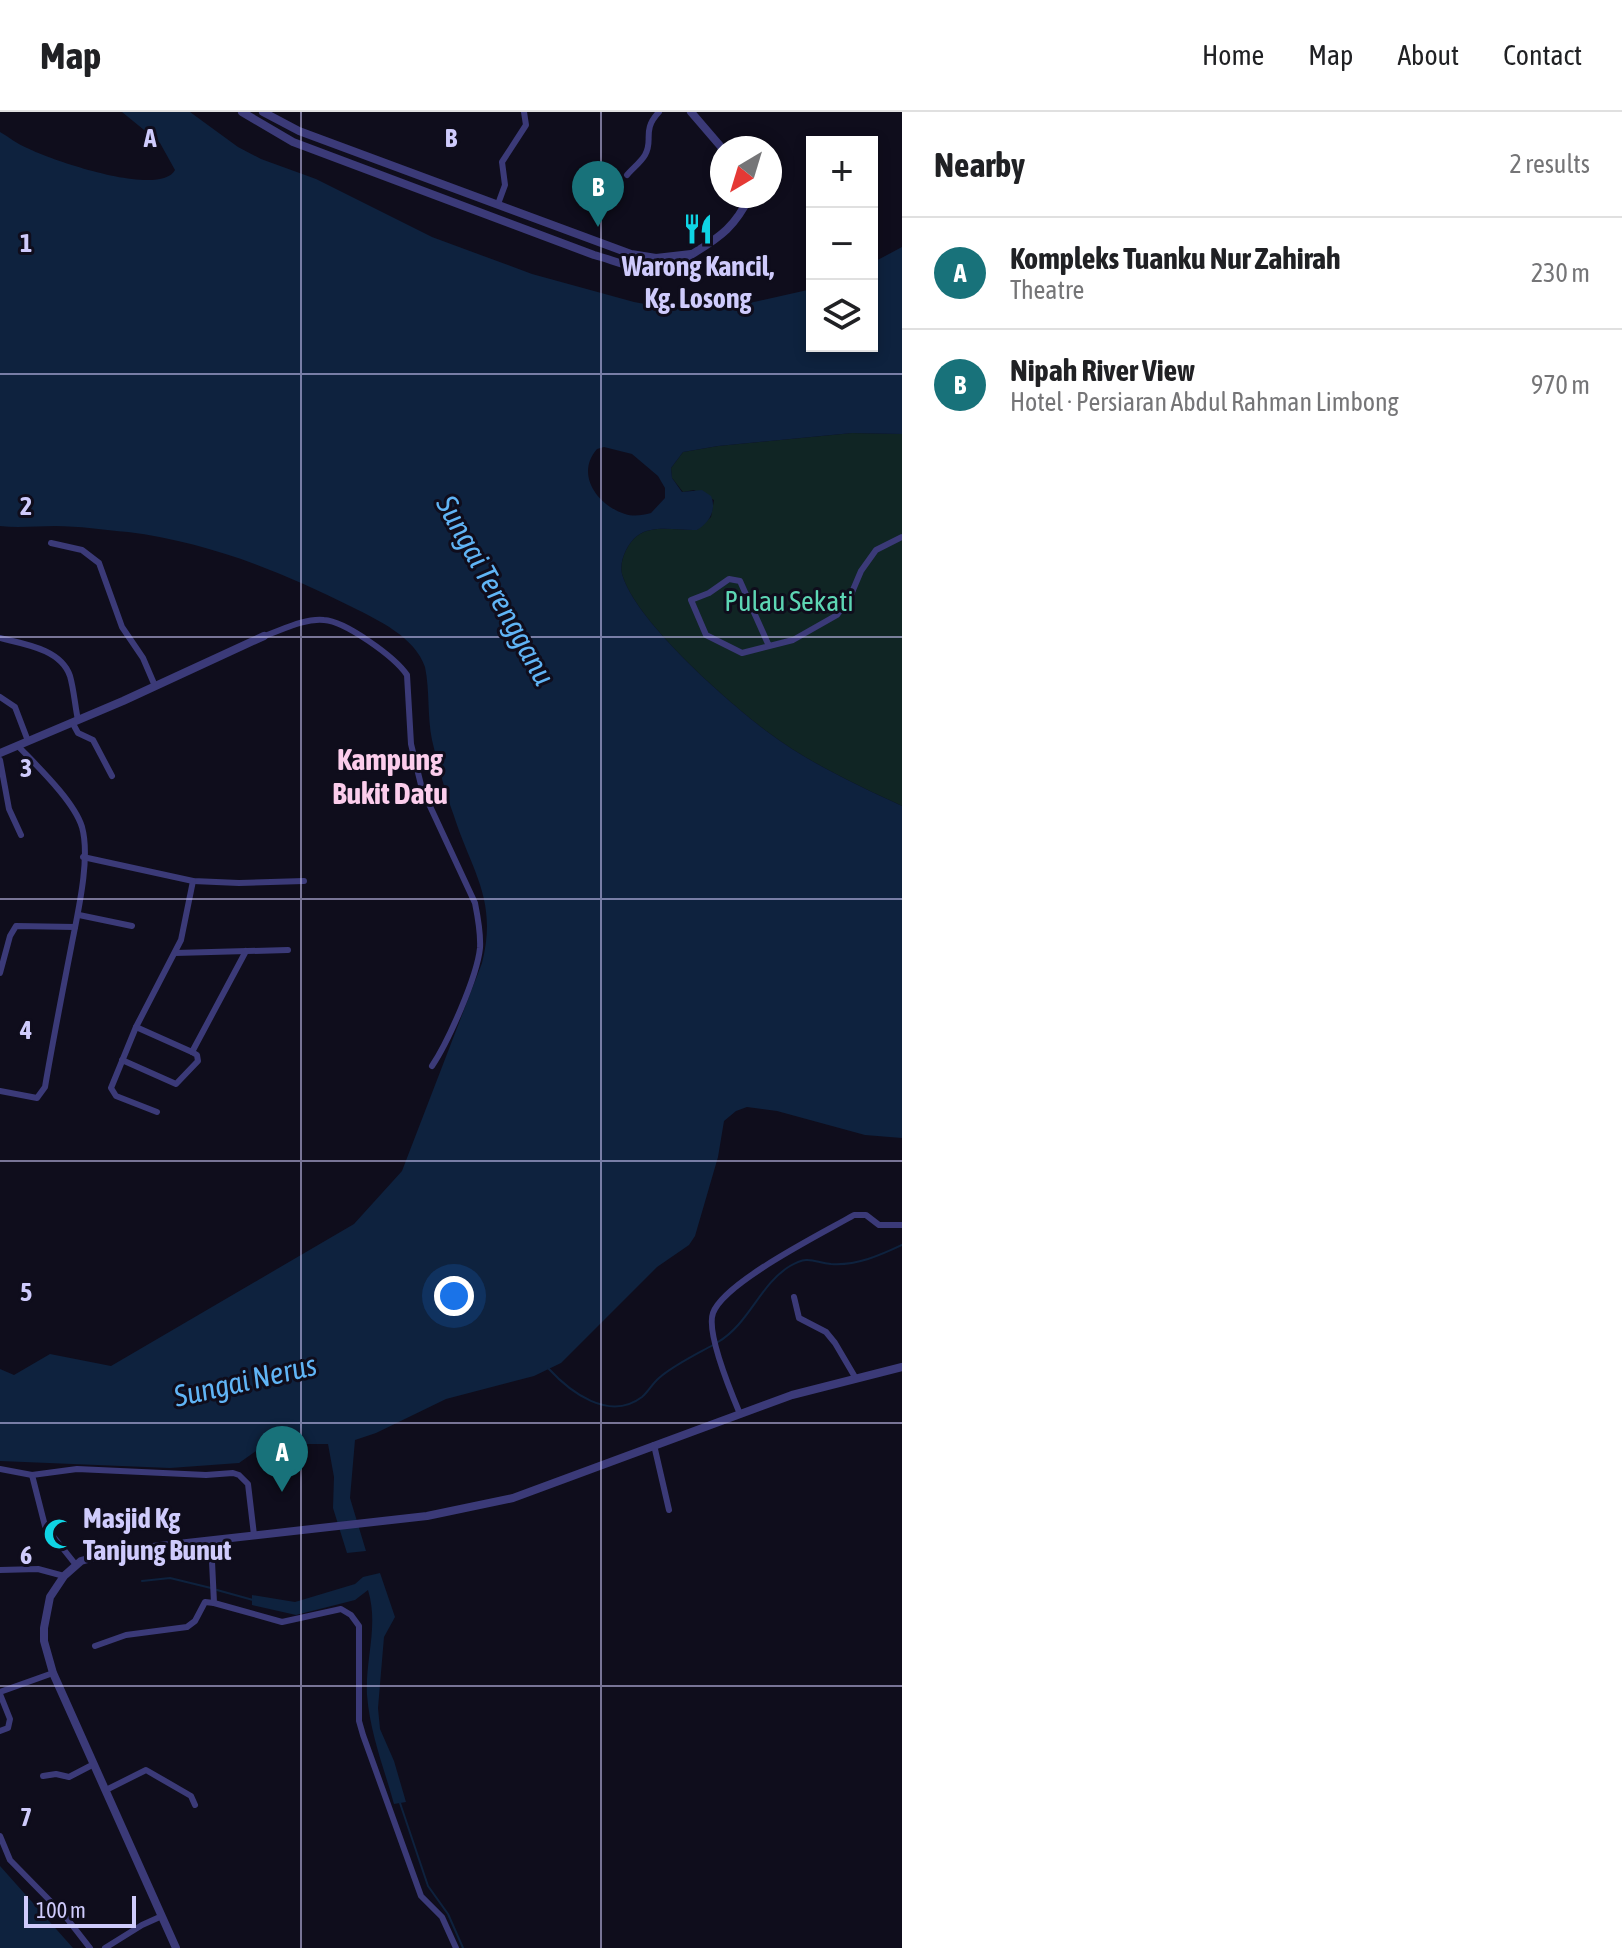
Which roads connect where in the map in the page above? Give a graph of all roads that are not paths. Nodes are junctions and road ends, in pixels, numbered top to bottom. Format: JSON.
{"nodes":[{"id":1,"x":242,"y":112,"type":"edge"},
{"id":2,"x":263,"y":112,"type":"edge"},
{"id":3,"x":524,"y":112,"type":"edge"},
{"id":4,"x":659,"y":112,"type":"edge"},
{"id":5,"x":691,"y":112,"type":"edge"},
{"id":6,"x":712,"y":136,"type":"edge"},
{"id":7,"x":627,"y":175,"type":"dead end"},
{"id":8,"x":498,"y":204,"type":"junction"},
{"id":9,"x":744,"y":208,"type":"edge"},
{"id":10,"x":691,"y":254,"type":"junction"},
{"id":11,"x":902,"y":537,"type":"edge"},
{"id":12,"x":51,"y":543,"type":"dead end"},
{"id":13,"x":264,"y":636,"type":"joint"},
{"id":14,"x":0,"y":638,"type":"edge"},
{"id":15,"x":769,"y":646,"type":"dead end"},
{"id":16,"x":155,"y":686,"type":"junction"},
{"id":17,"x":0,"y":697,"type":"edge"},
{"id":18,"x":75,"y":721,"type":"junction"},
{"id":19,"x":28,"y":741,"type":"junction"},
{"id":20,"x":18,"y":746,"type":"junction"},
{"id":21,"x":0,"y":753,"type":"edge"},
{"id":22,"x":0,"y":760,"type":"edge"},
{"id":23,"x":112,"y":776,"type":"dead end"},
{"id":24,"x":21,"y":835,"type":"dead end"},
{"id":25,"x":83,"y":857,"type":"junction"},
{"id":26,"x":193,"y":881,"type":"junction"},
{"id":27,"x":304,"y":881,"type":"dead end"},
{"id":28,"x":79,"y":915,"type":"junction"},
{"id":29,"x":132,"y":926,"type":"dead end"},
{"id":30,"x":75,"y":927,"type":"junction"},
{"id":31,"x":288,"y":950,"type":"dead end"},
{"id":32,"x":246,"y":951,"type":"junction"},
{"id":33,"x":175,"y":953,"type":"junction"},
{"id":34,"x":0,"y":973,"type":"edge"},
{"id":35,"x":136,"y":1027,"type":"junction"},
{"id":36,"x":192,"y":1052,"type":"junction"},
{"id":37,"x":122,"y":1060,"type":"junction"},
{"id":38,"x":432,"y":1066,"type":"dead end"},
{"id":39,"x":0,"y":1091,"type":"edge"},
{"id":40,"x":157,"y":1112,"type":"dead end"},
{"id":41,"x":902,"y":1225,"type":"edge"},
{"id":42,"x":794,"y":1297,"type":"dead end"},
{"id":43,"x":902,"y":1367,"type":"edge"},
{"id":44,"x":855,"y":1377,"type":"junction"},
{"id":45,"x":740,"y":1414,"type":"junction"},
{"id":46,"x":654,"y":1445,"type":"junction"},
{"id":47,"x":0,"y":1469,"type":"edge"},
{"id":48,"x":32,"y":1475,"type":"junction"},
{"id":49,"x":669,"y":1510,"type":"dead end"},
{"id":50,"x":254,"y":1535,"type":"junction"},
{"id":51,"x":211,"y":1541,"type":"junction"},
{"id":52,"x":76,"y":1565,"type":"junction"},
{"id":53,"x":0,"y":1570,"type":"edge"},
{"id":54,"x":64,"y":1576,"type":"junction"},
{"id":55,"x":214,"y":1599,"type":"junction"},
{"id":56,"x":95,"y":1646,"type":"dead end"},
{"id":57,"x":53,"y":1673,"type":"junction"},
{"id":58,"x":0,"y":1693,"type":"edge"},
{"id":59,"x":0,"y":1731,"type":"edge"},
{"id":60,"x":94,"y":1764,"type":"junction"},
{"id":61,"x":43,"y":1776,"type":"dead end"},
{"id":62,"x":106,"y":1790,"type":"junction"},
{"id":63,"x":195,"y":1805,"type":"dead end"},
{"id":64,"x":0,"y":1836,"type":"edge"},
{"id":65,"x":162,"y":1916,"type":"junction"},
{"id":66,"x":90,"y":1948,"type":"edge"},
{"id":67,"x":105,"y":1948,"type":"edge"},
{"id":68,"x":176,"y":1948,"type":"edge"},
{"id":69,"x":456,"y":1948,"type":"edge"}],
"edges":[{"from":1,"to":10,"type":"street"},
{"from":2,"to":8,"type":"street"},
{"from":3,"to":8,"type":"street"},
{"from":4,"to":7,"type":"street"},
{"from":5,"to":6,"type":"street"},
{"from":8,"to":10,"type":"street"},
{"from":9,"to":10,"type":"street"},
{"from":11,"to":15,"type":"street"},
{"from":12,"to":16,"type":"street"},
{"from":13,"to":16,"type":"street"},
{"from":13,"to":38,"type":"street"},
{"from":14,"to":18,"type":"street"},
{"from":16,"to":18,"type":"street"},
{"from":17,"to":19,"type":"street"},
{"from":18,"to":19,"type":"street"},
{"from":18,"to":23,"type":"street"},
{"from":19,"to":20,"type":"street"},
{"from":20,"to":21,"type":"street"},
{"from":20,"to":25,"type":"street"},
{"from":22,"to":24,"type":"street"},
{"from":25,"to":26,"type":"street"},
{"from":25,"to":28,"type":"street"},
{"from":26,"to":27,"type":"street"},
{"from":26,"to":33,"type":"street"},
{"from":28,"to":29,"type":"street"},
{"from":28,"to":30,"type":"street"},
{"from":30,"to":34,"type":"street"},
{"from":30,"to":39,"type":"street"},
{"from":31,"to":32,"type":"street"},
{"from":32,"to":33,"type":"street"},
{"from":32,"to":36,"type":"street"},
{"from":33,"to":35,"type":"street"},
{"from":35,"to":36,"type":"street"},
{"from":35,"to":37,"type":"street"},
{"from":36,"to":37,"type":"street"},
{"from":37,"to":40,"type":"street"},
{"from":41,"to":45,"type":"street"},
{"from":42,"to":44,"type":"street"},
{"from":43,"to":44,"type":"street"},
{"from":44,"to":45,"type":"street"},
{"from":45,"to":46,"type":"street"},
{"from":46,"to":49,"type":"street"},
{"from":46,"to":50,"type":"street"},
{"from":47,"to":48,"type":"street"},
{"from":48,"to":50,"type":"street"},
{"from":48,"to":52,"type":"street"},
{"from":50,"to":51,"type":"street"},
{"from":51,"to":52,"type":"street"},
{"from":51,"to":55,"type":"street"},
{"from":52,"to":54,"type":"street"},
{"from":53,"to":54,"type":"street"},
{"from":54,"to":57,"type":"street"},
{"from":55,"to":56,"type":"street"},
{"from":55,"to":69,"type":"street"},
{"from":57,"to":58,"type":"street"},
{"from":57,"to":60,"type":"street"},
{"from":58,"to":59,"type":"street"},
{"from":60,"to":61,"type":"street"},
{"from":60,"to":62,"type":"street"},
{"from":62,"to":63,"type":"street"},
{"from":62,"to":65,"type":"street"},
{"from":64,"to":66,"type":"street"},
{"from":65,"to":67,"type":"street"},
{"from":65,"to":68,"type":"street"}]}
